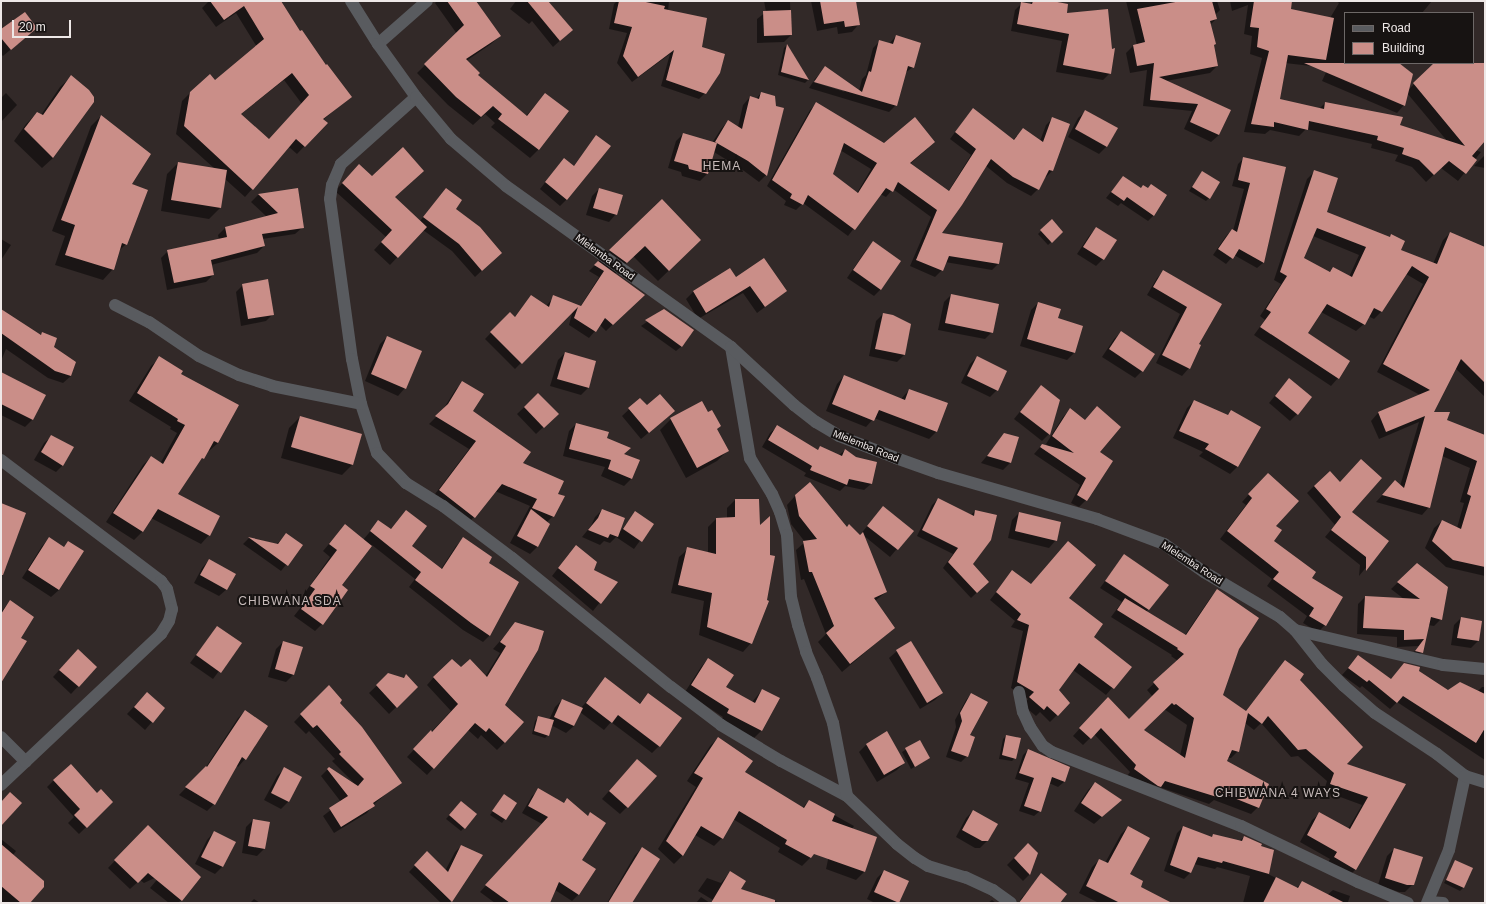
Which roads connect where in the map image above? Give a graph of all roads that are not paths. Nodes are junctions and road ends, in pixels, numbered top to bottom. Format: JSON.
{"nodes":[{"id":1,"x":351,"y":1,"type":"edge"},
{"id":2,"x":427,"y":1,"type":"edge"},
{"id":3,"x":378,"y":44,"type":"junction"},
{"id":4,"x":416,"y":97,"type":"junction"},
{"id":5,"x":115,"y":305,"type":"dead end"},
{"id":6,"x":731,"y":348,"type":"junction"},
{"id":7,"x":361,"y":404,"type":"junction"},
{"id":8,"x":1,"y":460,"type":"edge"},
{"id":9,"x":1295,"y":630,"type":"junction"},
{"id":10,"x":1485,"y":669,"type":"edge"},
{"id":11,"x":1019,"y":692,"type":"dead end"},
{"id":12,"x":1,"y":737,"type":"edge"},
{"id":13,"x":26,"y":762,"type":"junction"},
{"id":14,"x":1465,"y":776,"type":"junction"},
{"id":15,"x":1485,"y":782,"type":"edge"},
{"id":16,"x":1,"y":785,"type":"edge"},
{"id":17,"x":847,"y":796,"type":"junction"},
{"id":18,"x":1428,"y":902,"type":"edge"},
{"id":19,"x":1011,"y":903,"type":"edge"},
{"id":20,"x":1408,"y":903,"type":"edge"},
{"id":21,"x":1443,"y":903,"type":"edge"}],
"edges":[{"from":1,"to":3,"type":"street","name":"Mlelemba Road"},
{"from":2,"to":3,"type":"street"},
{"from":3,"to":4,"type":"street","name":"Mlelemba Road"},
{"from":4,"to":6,"type":"street","name":"Mlelemba Road"},
{"from":4,"to":7,"type":"street"},
{"from":5,"to":7,"type":"street"},
{"from":6,"to":9,"type":"street","name":"Mlelemba Road"},
{"from":6,"to":17,"type":"street"},
{"from":7,"to":17,"type":"street"},
{"from":8,"to":13,"type":"street"},
{"from":9,"to":10,"type":"street","name":"Mlelemba Road"},
{"from":9,"to":14,"type":"street"},
{"from":11,"to":20,"type":"street"},
{"from":12,"to":13,"type":"street"},
{"from":13,"to":16,"type":"street"},
{"from":14,"to":15,"type":"street"},
{"from":14,"to":18,"type":"street"},
{"from":17,"to":19,"type":"street"},
{"from":18,"to":21,"type":"street"}]}
